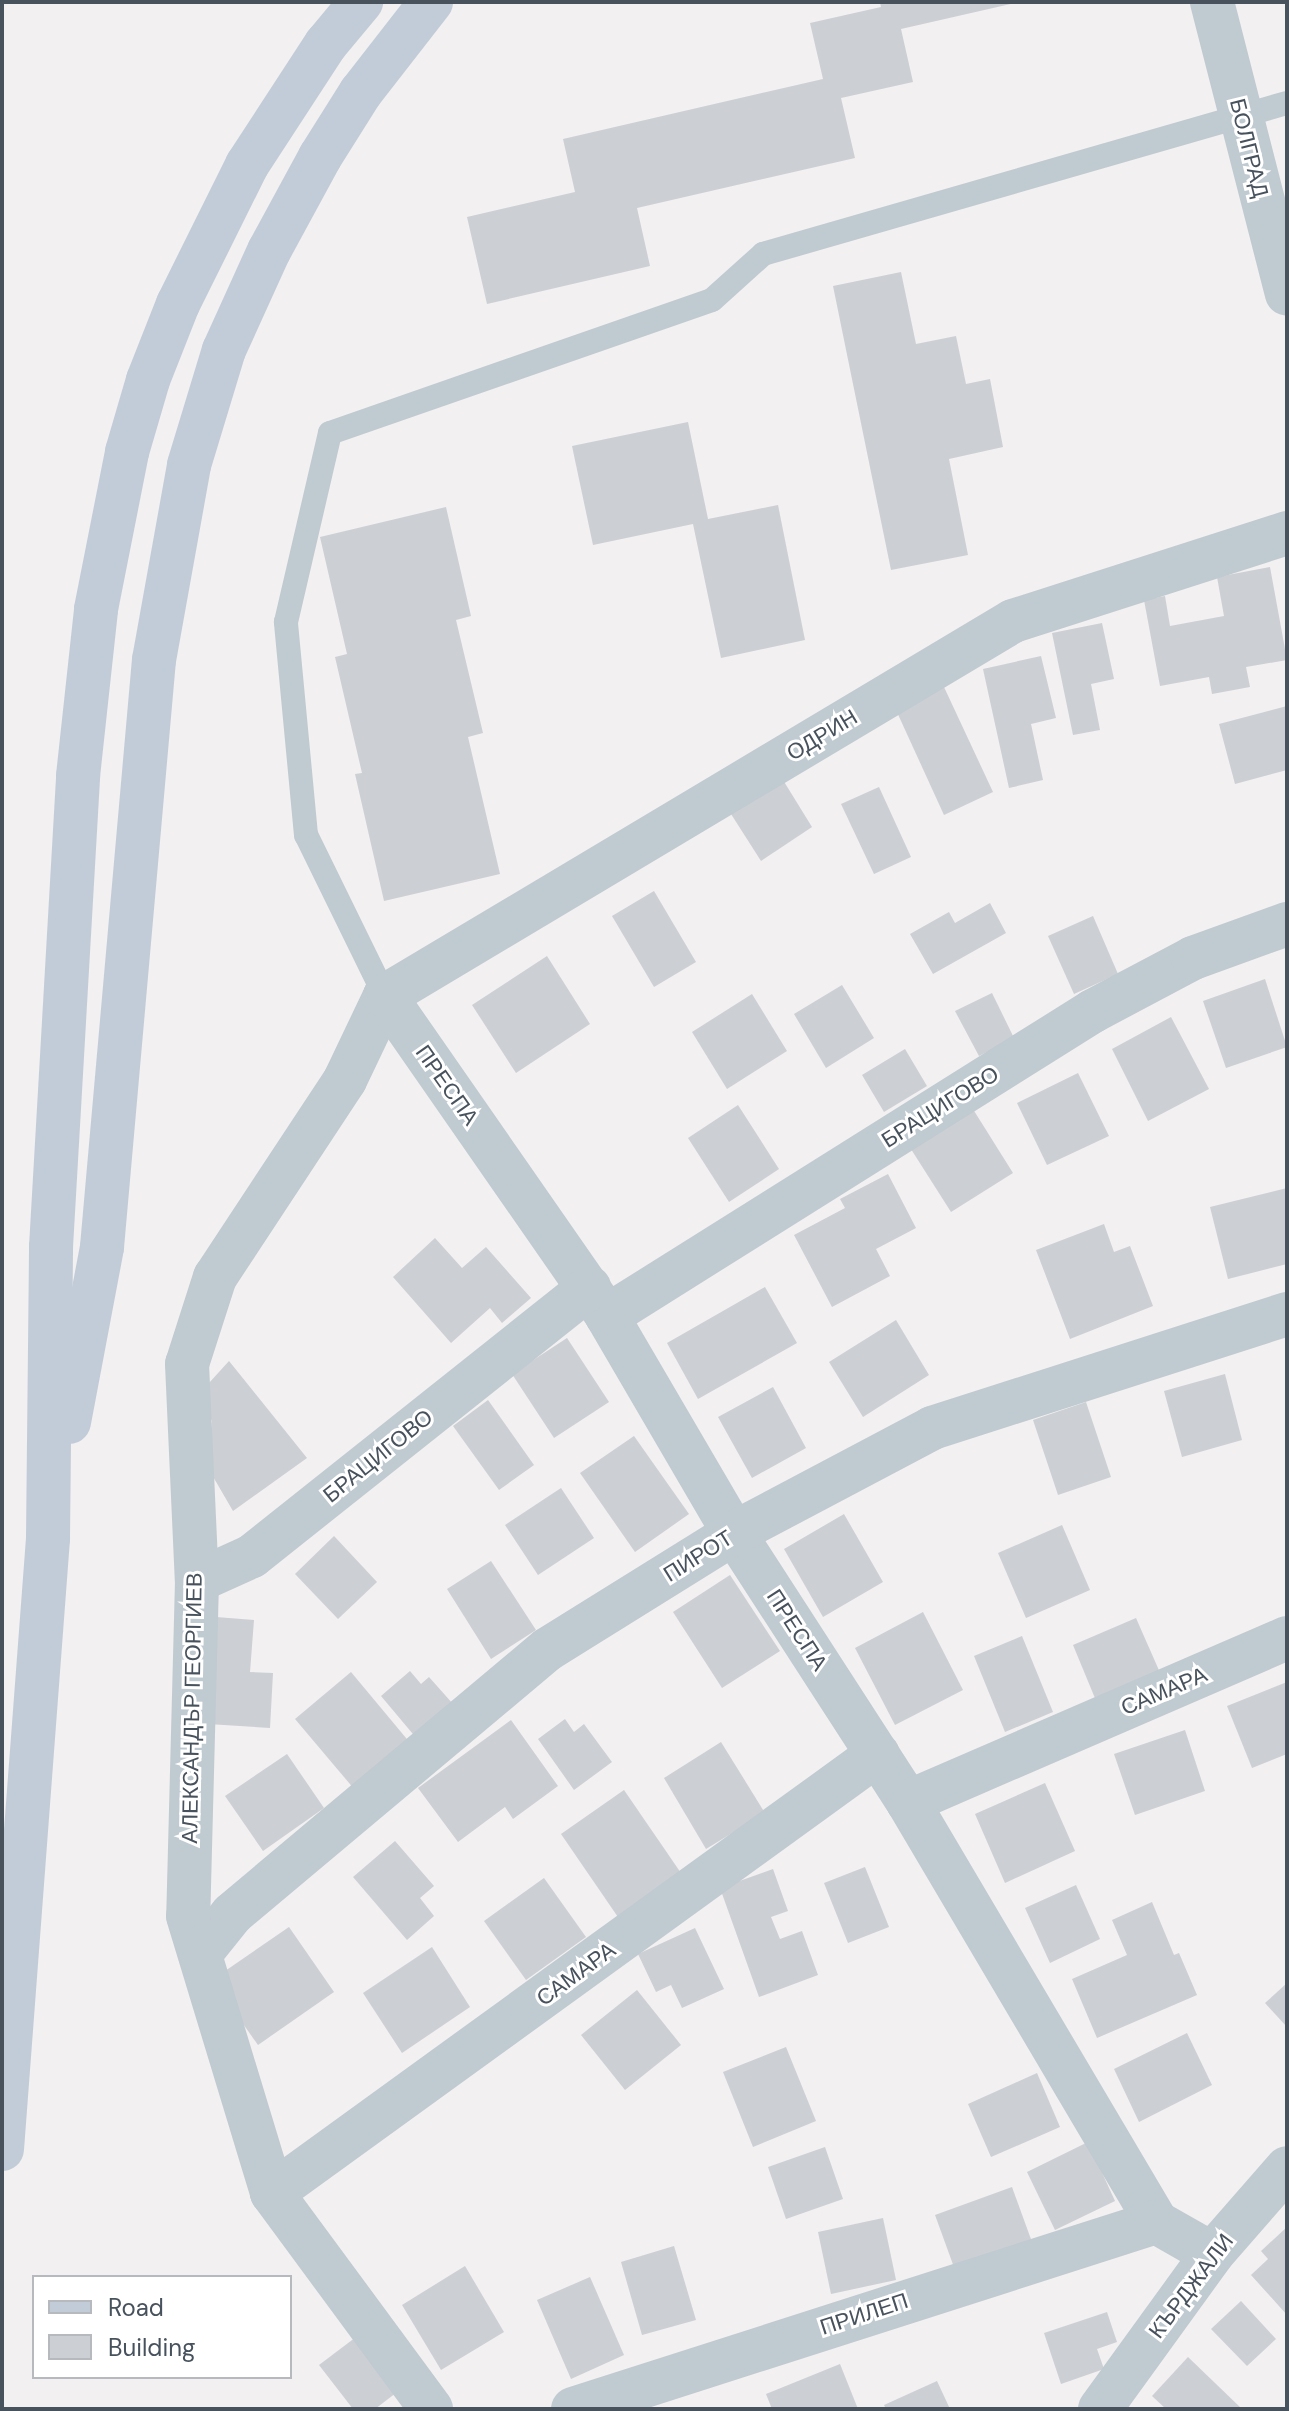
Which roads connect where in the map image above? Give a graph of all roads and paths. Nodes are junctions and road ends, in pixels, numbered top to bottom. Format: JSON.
{"nodes":[{"id":1,"x":361,"y":2,"type":"edge"},
{"id":2,"x":431,"y":2,"type":"edge"},
{"id":3,"x":1212,"y":2,"type":"edge"},
{"id":4,"x":1287,"y":103,"type":"edge"},
{"id":5,"x":1241,"y":115,"type":"junction"},
{"id":6,"x":1287,"y":294,"type":"edge"},
{"id":7,"x":1287,"y":533,"type":"edge"},
{"id":8,"x":1287,"y":924,"type":"edge"},
{"id":9,"x":385,"y":996,"type":"junction"},
{"id":10,"x":598,"y":1302,"type":"junction"},
{"id":11,"x":1287,"y":1314,"type":"edge"},
{"id":12,"x":734,"y":1533,"type":"junction"},
{"id":13,"x":48,"y":1538,"type":"junction"},
{"id":14,"x":197,"y":1581,"type":"junction"},
{"id":15,"x":1287,"y":1638,"type":"edge"},
{"id":16,"x":878,"y":1754,"type":"junction"},
{"id":17,"x":908,"y":1802,"type":"junction"},
{"id":18,"x":200,"y":1954,"type":"junction"},
{"id":19,"x":2,"y":2149,"type":"edge"},
{"id":20,"x":1287,"y":2168,"type":"edge"},
{"id":21,"x":272,"y":2193,"type":"junction"},
{"id":22,"x":1156,"y":2222,"type":"junction"},
{"id":23,"x":1212,"y":2254,"type":"junction"},
{"id":24,"x":431,"y":2409,"type":"edge"},
{"id":25,"x":573,"y":2409,"type":"edge"},
{"id":26,"x":1100,"y":2409,"type":"edge"}],
"edges":[{"from":1,"to":13,"type":"main road"},
{"from":2,"to":13,"type":"main road"},
{"from":3,"to":5,"type":"street","name":"БОЛГРАД"},
{"from":4,"to":5,"type":"lane"},
{"from":5,"to":6,"type":"street","name":"БОЛГРАД"},
{"from":5,"to":9,"type":"lane"},
{"from":7,"to":9,"type":"street","name":"ОДРИН"},
{"from":8,"to":10,"type":"street","name":"БРАЦИГОВО"},
{"from":9,"to":10,"type":"street","name":"ПРЕСПА"},
{"from":9,"to":14,"type":"street","name":"АЛЕКСАНДЪР ГЕОРГИЕВ"},
{"from":10,"to":12,"type":"street","name":"ПРЕСПА"},
{"from":10,"to":14,"type":"street","name":"БРАЦИГОВО"},
{"from":11,"to":12,"type":"street","name":"ПИРОТ"},
{"from":12,"to":16,"type":"street","name":"ПРЕСПА"},
{"from":12,"to":18,"type":"street","name":"ПИРОТ"},
{"from":13,"to":19,"type":"main road"},
{"from":14,"to":18,"type":"street","name":"АЛЕКСАНДЪР ГЕОРГИЕВ"},
{"from":15,"to":17,"type":"street","name":"САМАРА"},
{"from":16,"to":17,"type":"street","name":"ПРЕСПА"},
{"from":16,"to":21,"type":"street","name":"САМАРА"},
{"from":17,"to":22,"type":"street","name":"ПРЕСПА"},
{"from":18,"to":21,"type":"street","name":"АЛЕКСАНДЪР ГЕОРГИЕВ"},
{"from":20,"to":23,"type":"street","name":"КЪРДЖАЛИ"},
{"from":21,"to":24,"type":"street","name":"АЛЕКСАНДЪР ГЕОРГИЕВ"},
{"from":22,"to":23,"type":"street","name":"ПРЕСПА"},
{"from":22,"to":25,"type":"street","name":"ПРИЛЕП"},
{"from":23,"to":26,"type":"street","name":"КЪРДЖАЛИ"}]}
